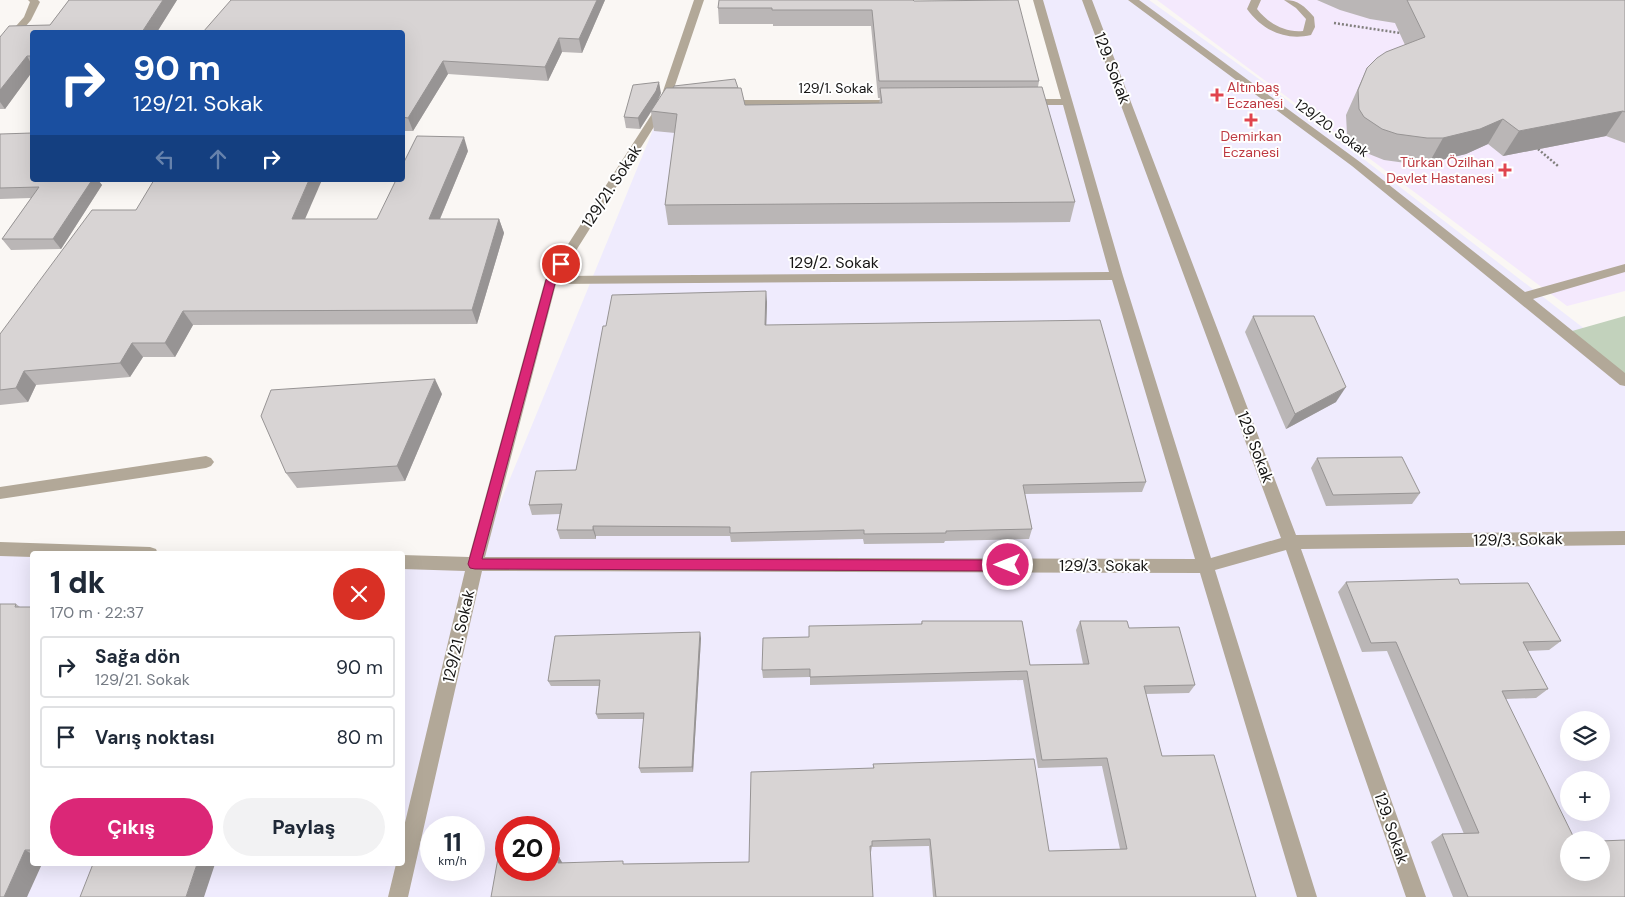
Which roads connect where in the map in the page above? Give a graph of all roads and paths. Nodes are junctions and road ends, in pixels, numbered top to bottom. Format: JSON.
{"nodes":[{"id":1,"x":33,"y":0,"type":"edge"},
{"id":2,"x":699,"y":0,"type":"edge"},
{"id":3,"x":1038,"y":0,"type":"edge"},
{"id":4,"x":1087,"y":0,"type":"edge"},
{"id":5,"x":1133,"y":0,"type":"edge"},
{"id":6,"x":1256,"y":0,"type":"edge"},
{"id":7,"x":1289,"y":0,"type":"edge"},
{"id":8,"x":1310,"y":19,"type":"junction"},
{"id":9,"x":1400,"y":33,"type":"dead end"},
{"id":10,"x":0,"y":50,"type":"edge"},
{"id":11,"x":910,"y":102,"type":"edge"},
{"id":12,"x":1018,"y":102,"type":"edge"},
{"id":13,"x":1068,"y":102,"type":"junction"},
{"id":14,"x":714,"y":103,"type":"edge"},
{"id":15,"x":1538,"y":149,"type":"edge"},
{"id":16,"x":1558,"y":166,"type":"dead end"},
{"id":17,"x":1625,"y":268,"type":"edge"},
{"id":18,"x":1116,"y":276,"type":"junction"},
{"id":19,"x":551,"y":280,"type":"junction"},
{"id":20,"x":1523,"y":296,"type":"junction"},
{"id":21,"x":1625,"y":381,"type":"edge"},
{"id":22,"x":206,"y":462,"type":"dead end"},
{"id":23,"x":0,"y":493,"type":"edge"},
{"id":24,"x":1625,"y":538,"type":"edge"},
{"id":25,"x":1291,"y":542,"type":"junction"},
{"id":26,"x":0,"y":549,"type":"edge"},
{"id":27,"x":60,"y":551,"type":"edge"},
{"id":28,"x":405,"y":562,"type":"edge"},
{"id":29,"x":475,"y":564,"type":"junction"},
{"id":30,"x":1206,"y":566,"type":"junction"},
{"id":31,"x":398,"y":897,"type":"edge"},
{"id":32,"x":1307,"y":897,"type":"edge"},
{"id":33,"x":1416,"y":897,"type":"edge"}],
"edges":[{"from":1,"to":10,"type":"street"},
{"from":2,"to":19,"type":"street","name":"129/21. Sokak"},
{"from":3,"to":13,"type":"street"},
{"from":4,"to":25,"type":"street","name":"129. Sokak"},
{"from":5,"to":20,"type":"street","name":"129/20. Sokak"},
{"from":6,"to":8,"type":"street"},
{"from":7,"to":8,"type":"street"},
{"from":8,"to":9,"type":"path"},
{"from":11,"to":14,"type":"street","name":"129/1. Sokak"},
{"from":12,"to":13,"type":"street"},
{"from":13,"to":18,"type":"street"},
{"from":15,"to":16,"type":"path"},
{"from":17,"to":20,"type":"street"},
{"from":18,"to":19,"type":"street","name":"129/2. Sokak"},
{"from":18,"to":30,"type":"street"},
{"from":19,"to":29,"type":"street","name":"129/21. Sokak"},
{"from":20,"to":21,"type":"street","name":"129/20. Sokak"},
{"from":22,"to":23,"type":"street"},
{"from":24,"to":25,"type":"street","name":"129/3. Sokak"},
{"from":25,"to":30,"type":"street","name":"129/3. Sokak"},
{"from":25,"to":33,"type":"street","name":"129. Sokak"},
{"from":26,"to":27,"type":"street"},
{"from":28,"to":29,"type":"street","name":"129/3. Sokak"},
{"from":29,"to":30,"type":"street","name":"129/3. Sokak"},
{"from":29,"to":31,"type":"street","name":"129/21. Sokak"},
{"from":30,"to":32,"type":"street"}]}
